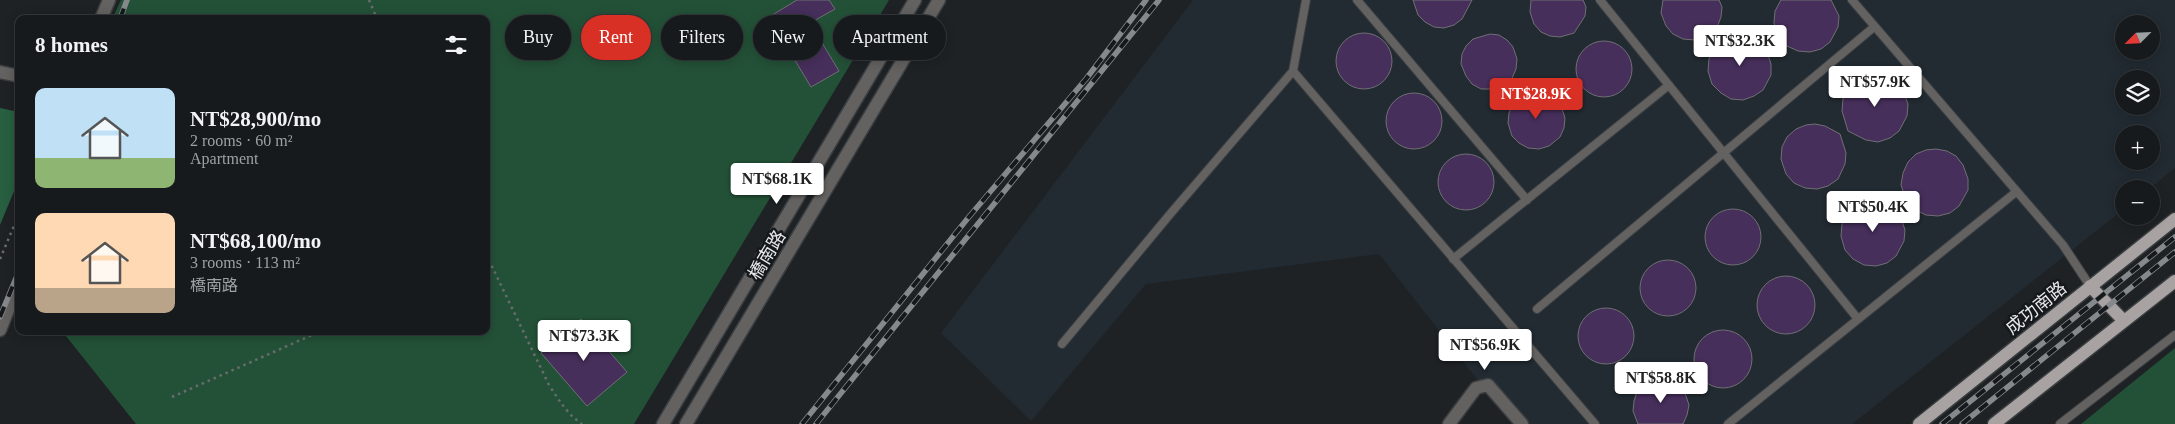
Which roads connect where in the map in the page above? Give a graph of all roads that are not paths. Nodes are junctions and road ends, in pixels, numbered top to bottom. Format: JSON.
{"nodes":[{"id":1,"x":109,"y":0,"type":"edge"},
{"id":2,"x":915,"y":0,"type":"edge"},
{"id":3,"x":939,"y":0,"type":"edge"},
{"id":4,"x":1306,"y":0,"type":"edge"},
{"id":5,"x":1357,"y":0,"type":"edge"},
{"id":6,"x":1600,"y":0,"type":"edge"},
{"id":7,"x":1852,"y":0,"type":"edge"},
{"id":8,"x":103,"y":15,"type":"edge"},
{"id":9,"x":1874,"y":27,"type":"junction"},
{"id":10,"x":1293,"y":71,"type":"junction"},
{"id":11,"x":0,"y":72,"type":"edge"},
{"id":12,"x":15,"y":75,"type":"edge"},
{"id":13,"x":1669,"y":85,"type":"junction"},
{"id":14,"x":1723,"y":152,"type":"junction"},
{"id":15,"x":2016,"y":192,"type":"junction"},
{"id":16,"x":1527,"y":200,"type":"junction"},
{"id":17,"x":2175,"y":219,"type":"edge"},
{"id":18,"x":1453,"y":259,"type":"junction"},
{"id":19,"x":2175,"y":281,"type":"edge"},
{"id":20,"x":2090,"y":286,"type":"junction"},
{"id":21,"x":15,"y":293,"type":"edge"},
{"id":22,"x":1537,"y":309,"type":"dead end"},
{"id":23,"x":1858,"y":320,"type":"junction"},
{"id":24,"x":2124,"y":321,"type":"junction"},
{"id":25,"x":0,"y":330,"type":"edge"},
{"id":26,"x":2175,"y":335,"type":"edge"},
{"id":27,"x":1062,"y":344,"type":"dead end"},
{"id":28,"x":663,"y":424,"type":"edge"},
{"id":29,"x":686,"y":424,"type":"edge"},
{"id":30,"x":1449,"y":424,"type":"edge"},
{"id":31,"x":1522,"y":424,"type":"edge"},
{"id":32,"x":1595,"y":424,"type":"edge"},
{"id":33,"x":1728,"y":424,"type":"edge"},
{"id":34,"x":1919,"y":424,"type":"edge"},
{"id":35,"x":1994,"y":424,"type":"edge"},
{"id":36,"x":2060,"y":424,"type":"edge"}],
"edges":[{"from":1,"to":8,"type":"street"},
{"from":2,"to":28,"type":"street","name":"橋南路"},
{"from":3,"to":29,"type":"street","name":"橋南路"},
{"from":4,"to":10,"type":"lane"},
{"from":5,"to":16,"type":"lane"},
{"from":6,"to":13,"type":"lane"},
{"from":7,"to":9,"type":"lane"},
{"from":9,"to":14,"type":"lane"},
{"from":9,"to":15,"type":"lane"},
{"from":10,"to":18,"type":"lane"},
{"from":10,"to":27,"type":"lane"},
{"from":11,"to":12,"type":"street"},
{"from":13,"to":14,"type":"lane"},
{"from":13,"to":16,"type":"lane"},
{"from":14,"to":22,"type":"lane"},
{"from":14,"to":23,"type":"lane"},
{"from":15,"to":20,"type":"lane"},
{"from":15,"to":23,"type":"lane"},
{"from":16,"to":18,"type":"lane"},
{"from":17,"to":20,"type":"main road","name":"成功南路"},
{"from":18,"to":32,"type":"lane"},
{"from":19,"to":24,"type":"main road"},
{"from":20,"to":24,"type":"main road"},
{"from":20,"to":34,"type":"main road","name":"成功南路"},
{"from":21,"to":25,"type":"street"},
{"from":23,"to":33,"type":"lane"},
{"from":24,"to":35,"type":"main road"},
{"from":26,"to":36,"type":"lane"},
{"from":30,"to":31,"type":"street"}]}
